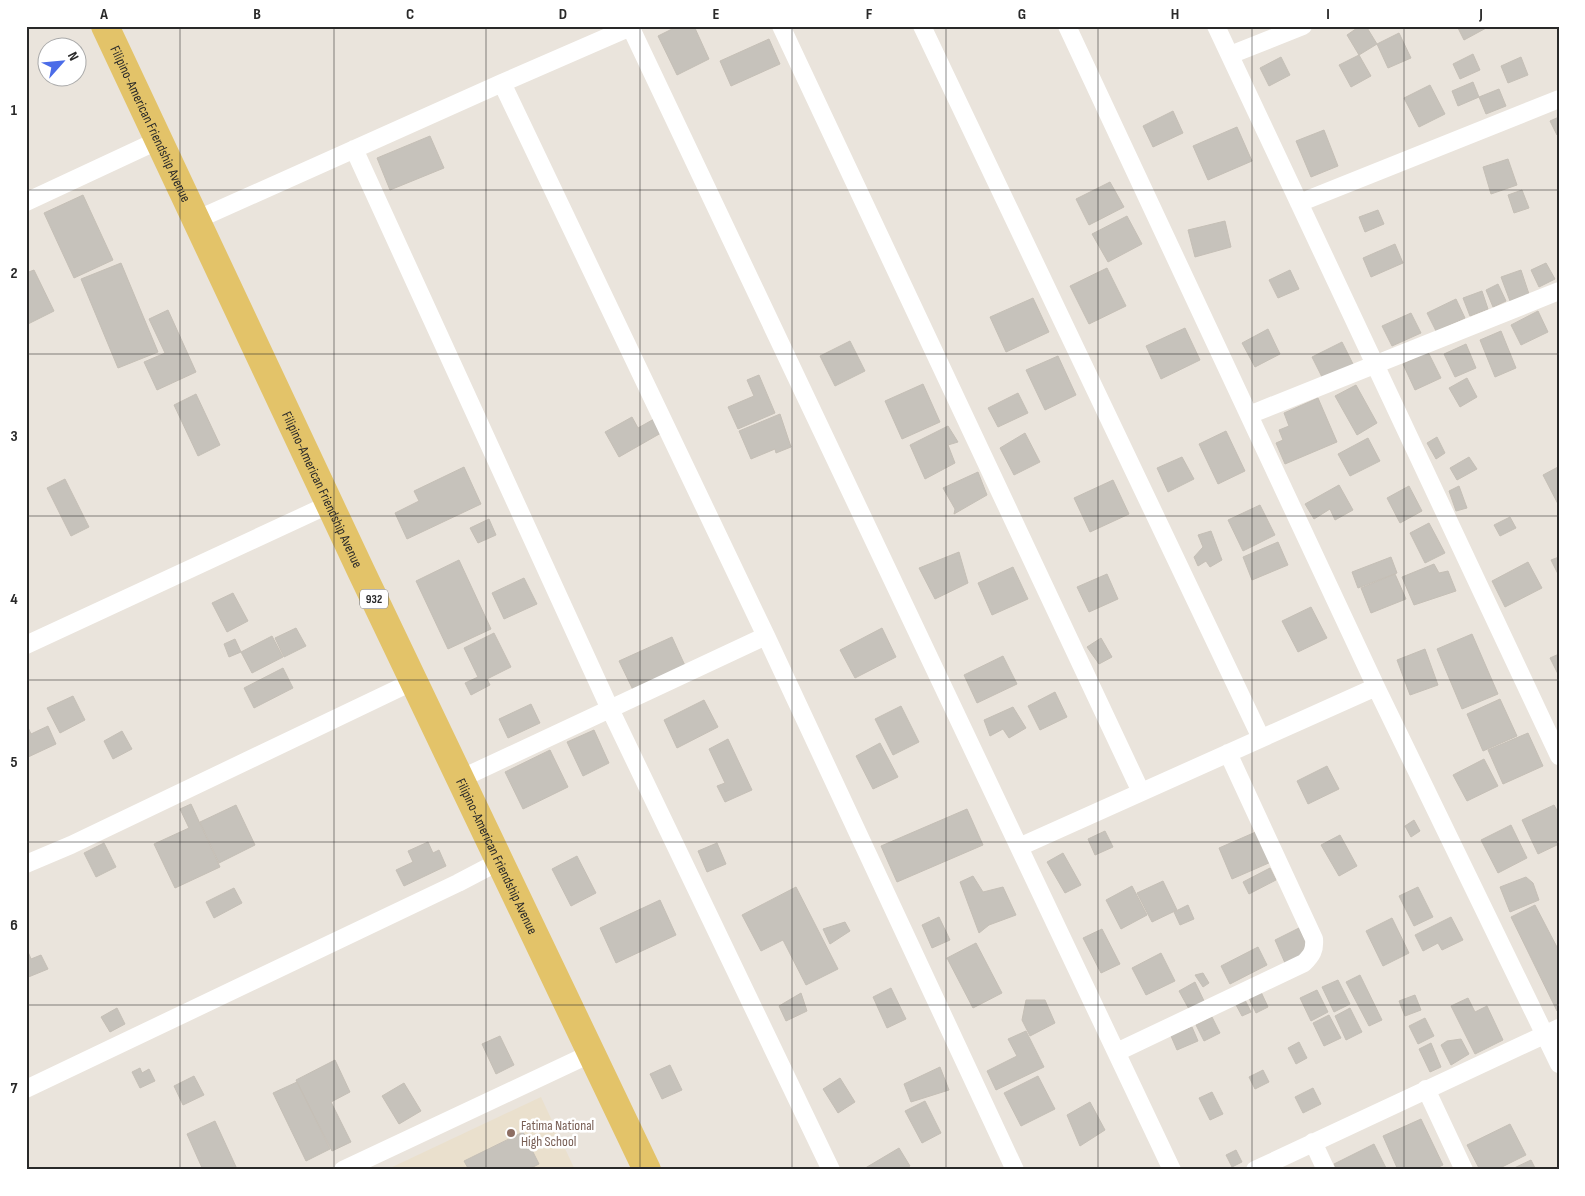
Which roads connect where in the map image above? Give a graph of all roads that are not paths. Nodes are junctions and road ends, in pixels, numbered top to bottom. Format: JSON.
{"nodes":[{"id":1,"x":105,"y":26,"type":"edge"},
{"id":2,"x":781,"y":26,"type":"edge"},
{"id":3,"x":922,"y":26,"type":"edge"},
{"id":4,"x":1067,"y":26,"type":"edge"},
{"id":5,"x":1216,"y":26,"type":"edge"},
{"id":6,"x":1303,"y":26,"type":"edge"},
{"id":7,"x":632,"y":27,"type":"edge"},
{"id":8,"x":1230,"y":56,"type":"junction"},
{"id":9,"x":502,"y":83,"type":"junction"},
{"id":10,"x":1559,"y":99,"type":"edge"},
{"id":11,"x":159,"y":140,"type":"junction"},
{"id":12,"x":354,"y":149,"type":"junction"},
{"id":13,"x":26,"y":202,"type":"edge"},
{"id":14,"x":1299,"y":203,"type":"junction"},
{"id":15,"x":196,"y":220,"type":"junction"},
{"id":16,"x":1559,"y":290,"type":"edge"},
{"id":17,"x":1375,"y":364,"type":"junction"},
{"id":18,"x":1249,"y":415,"type":"junction"},
{"id":19,"x":330,"y":504,"type":"junction"},
{"id":20,"x":766,"y":636,"type":"junction"},
{"id":21,"x":26,"y":645,"type":"edge"},
{"id":22,"x":414,"y":681,"type":"junction"},
{"id":23,"x":1376,"y":687,"type":"junction"},
{"id":24,"x":610,"y":709,"type":"junction"},
{"id":25,"x":1261,"y":738,"type":"junction"},
{"id":26,"x":1228,"y":753,"type":"junction"},
{"id":27,"x":1559,"y":756,"type":"edge"},
{"id":28,"x":460,"y":779,"type":"junction"},
{"id":29,"x":1141,"y":792,"type":"junction"},
{"id":30,"x":1019,"y":847,"type":"junction"},
{"id":31,"x":500,"y":861,"type":"junction"},
{"id":32,"x":26,"y":864,"type":"edge"},
{"id":33,"x":1552,"y":1031,"type":"edge"},
{"id":34,"x":592,"y":1052,"type":"junction"},
{"id":35,"x":1117,"y":1052,"type":"junction"},
{"id":36,"x":1559,"y":1064,"type":"edge"},
{"id":37,"x":26,"y":1089,"type":"edge"},
{"id":38,"x":1426,"y":1089,"type":"junction"},
{"id":39,"x":1313,"y":1142,"type":"junction"},
{"id":40,"x":343,"y":1170,"type":"edge"},
{"id":41,"x":647,"y":1170,"type":"edge"},
{"id":42,"x":831,"y":1170,"type":"edge"},
{"id":43,"x":1015,"y":1170,"type":"edge"},
{"id":44,"x":1172,"y":1170,"type":"edge"},
{"id":45,"x":1255,"y":1170,"type":"edge"},
{"id":46,"x":1326,"y":1170,"type":"edge"},
{"id":47,"x":1464,"y":1170,"type":"edge"}],
"edges":[{"from":1,"to":11,"type":"main road","name":"Filipino-American Friendship Avenue","number":"932"},
{"from":2,"to":29,"type":"street"},
{"from":3,"to":25,"type":"street"},
{"from":4,"to":18,"type":"street"},
{"from":5,"to":8,"type":"street"},
{"from":6,"to":8,"type":"street"},
{"from":7,"to":9,"type":"street"},
{"from":7,"to":30,"type":"street"},
{"from":8,"to":14,"type":"street"},
{"from":9,"to":12,"type":"street"},
{"from":9,"to":20,"type":"street"},
{"from":10,"to":14,"type":"street"},
{"from":11,"to":13,"type":"street"},
{"from":11,"to":15,"type":"main road","name":"Filipino-American Friendship Avenue","number":"932"},
{"from":12,"to":15,"type":"street"},
{"from":12,"to":24,"type":"street"},
{"from":14,"to":17,"type":"street"},
{"from":15,"to":19,"type":"main road","name":"Filipino-American Friendship Avenue","number":"932"},
{"from":16,"to":17,"type":"street"},
{"from":17,"to":18,"type":"street"},
{"from":17,"to":27,"type":"street"},
{"from":18,"to":23,"type":"street"},
{"from":19,"to":21,"type":"street"},
{"from":19,"to":22,"type":"main road","name":"Filipino-American Friendship Avenue","number":"932"},
{"from":20,"to":24,"type":"street"},
{"from":20,"to":43,"type":"street"},
{"from":22,"to":28,"type":"main road","name":"Filipino-American Friendship Avenue","number":"932"},
{"from":22,"to":32,"type":"street"},
{"from":23,"to":25,"type":"street"},
{"from":23,"to":33,"type":"street"},
{"from":24,"to":28,"type":"street"},
{"from":24,"to":42,"type":"street"},
{"from":25,"to":26,"type":"street"},
{"from":26,"to":29,"type":"street"},
{"from":26,"to":35,"type":"street"},
{"from":28,"to":31,"type":"main road","name":"Filipino-American Friendship Avenue","number":"932"},
{"from":29,"to":30,"type":"street"},
{"from":30,"to":35,"type":"street"},
{"from":31,"to":34,"type":"main road","name":"Filipino-American Friendship Avenue","number":"932"},
{"from":31,"to":37,"type":"street"},
{"from":33,"to":36,"type":"street"},
{"from":33,"to":38,"type":"street"},
{"from":34,"to":40,"type":"street"},
{"from":34,"to":41,"type":"main road","name":"Filipino-American Friendship Avenue","number":"932"},
{"from":35,"to":44,"type":"street"},
{"from":38,"to":39,"type":"street"},
{"from":38,"to":47,"type":"street"},
{"from":39,"to":45,"type":"street"},
{"from":39,"to":46,"type":"street"}]}
